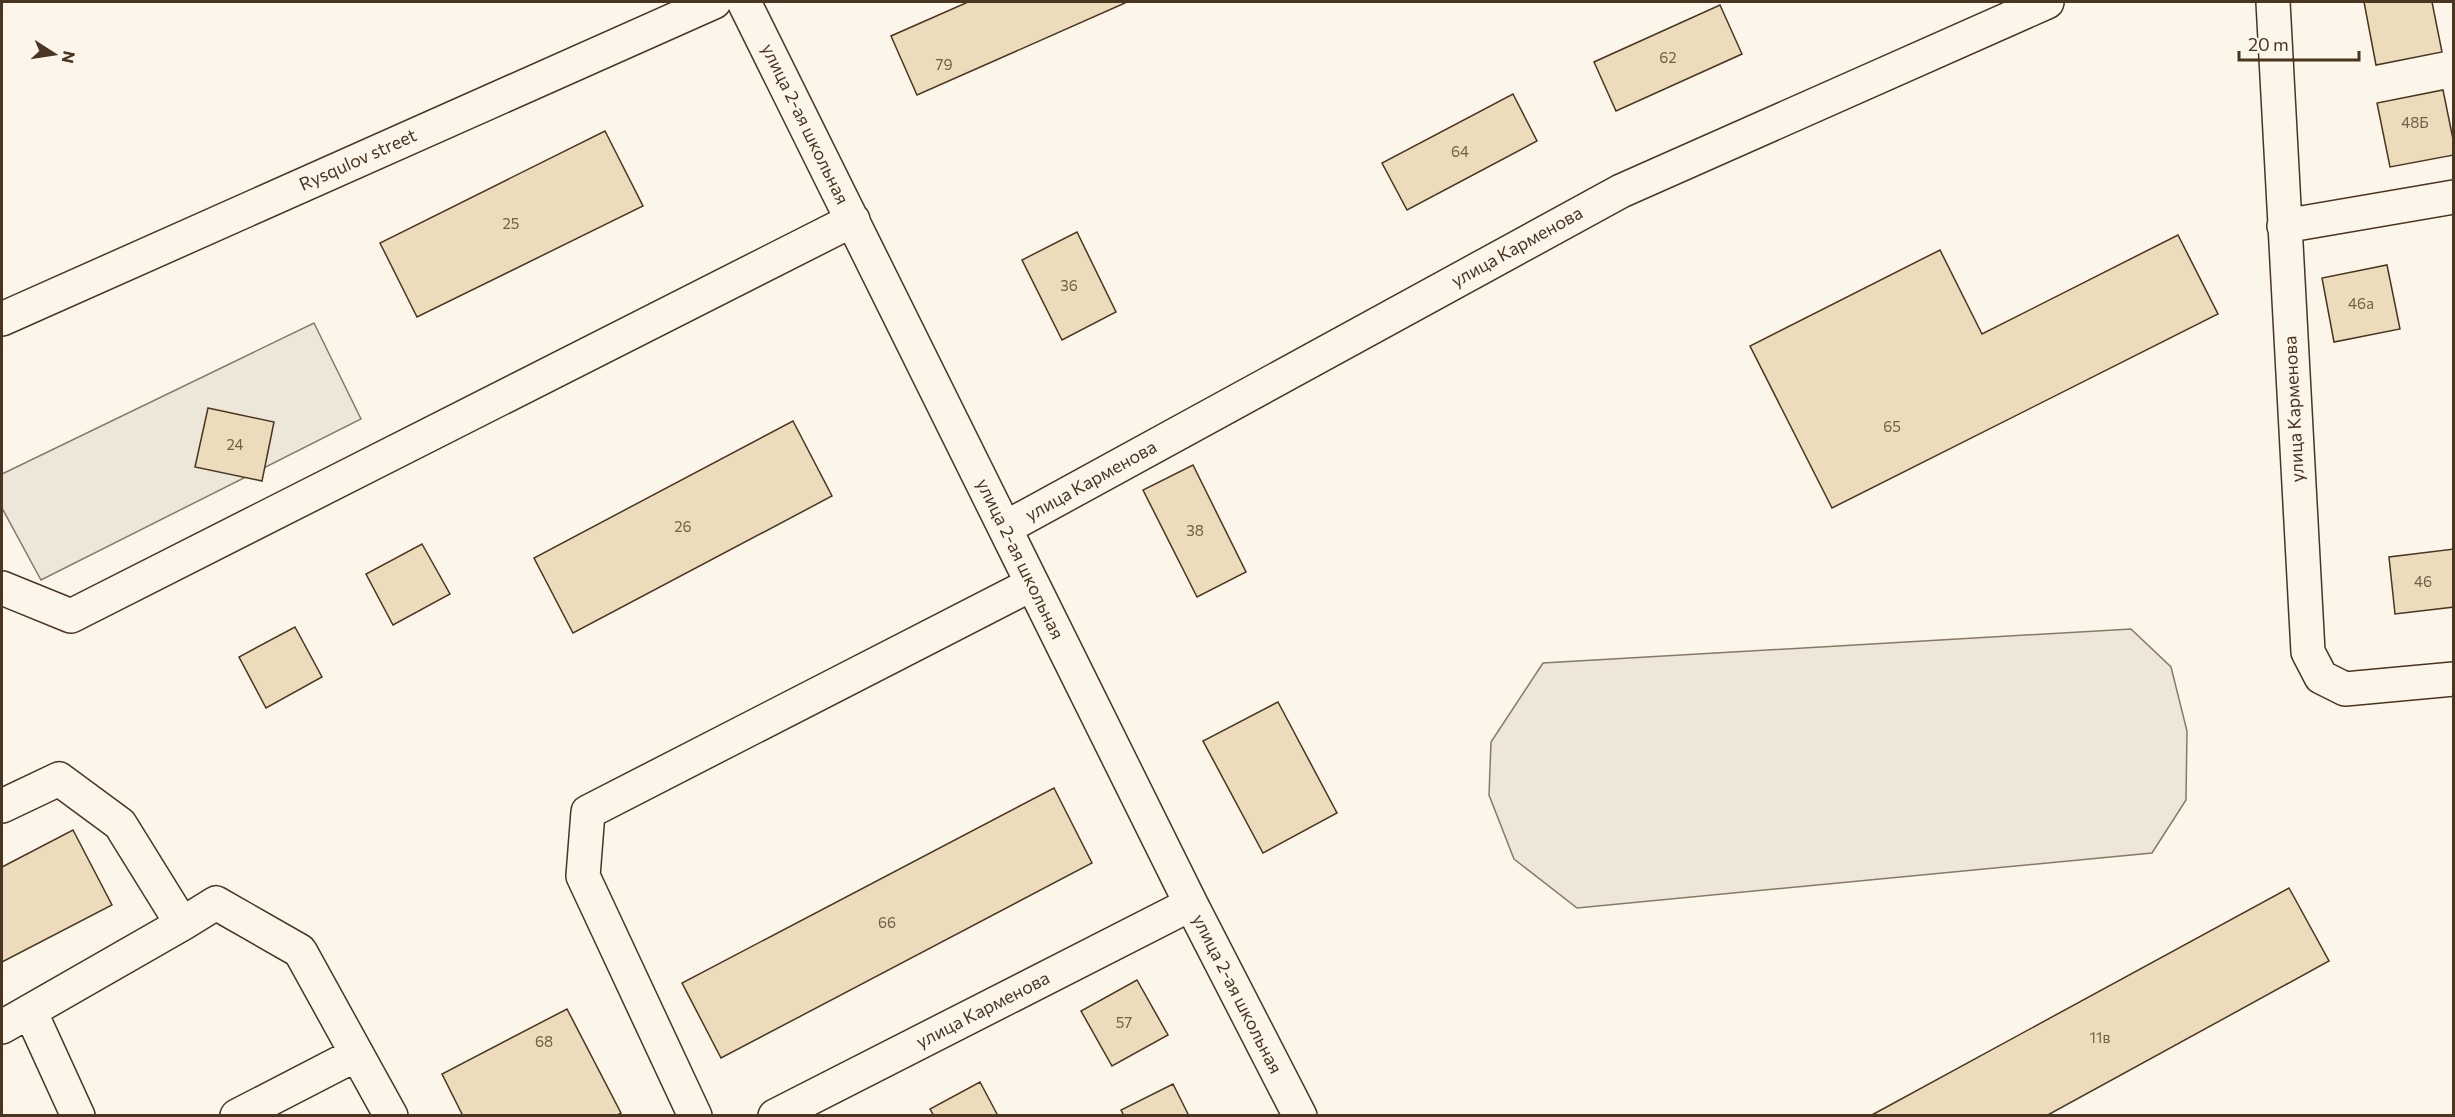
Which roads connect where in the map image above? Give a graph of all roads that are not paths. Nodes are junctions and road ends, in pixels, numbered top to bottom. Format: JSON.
{"nodes":[{"id":1,"x":714,"y":2,"type":"edge"},
{"id":2,"x":744,"y":2,"type":"edge"},
{"id":3,"x":2047,"y":2,"type":"edge"},
{"id":4,"x":2273,"y":2,"type":"edge"},
{"id":5,"x":2454,"y":197,"type":"edge"},
{"id":6,"x":853,"y":220,"type":"junction"},
{"id":7,"x":2284,"y":226,"type":"junction"},
{"id":8,"x":2,"y":319,"type":"edge"},
{"id":9,"x":1005,"y":528,"type":"junction"},
{"id":10,"x":1032,"y":584,"type":"junction"},
{"id":11,"x":2,"y":588,"type":"edge"},
{"id":12,"x":2454,"y":679,"type":"edge"},
{"id":13,"x":2,"y":806,"type":"edge"},
{"id":14,"x":1191,"y":904,"type":"junction"},
{"id":15,"x":182,"y":924,"type":"junction"},
{"id":16,"x":30,"y":1011,"type":"junction"},
{"id":17,"x":2,"y":1028,"type":"edge"},
{"id":18,"x":357,"y":1054,"type":"junction"},
{"id":19,"x":78,"y":1116,"type":"edge"},
{"id":20,"x":237,"y":1116,"type":"edge"},
{"id":21,"x":391,"y":1116,"type":"edge"},
{"id":22,"x":695,"y":1116,"type":"edge"},
{"id":23,"x":774,"y":1116,"type":"edge"},
{"id":24,"x":1299,"y":1116,"type":"edge"}],
"edges":[{"from":1,"to":8,"type":"street","name":"Rysqulov street"},
{"from":2,"to":6,"type":"street","name":"улица 2-ая школьная"},
{"from":3,"to":9,"type":"street","name":"улица Карменова"},
{"from":4,"to":7,"type":"street","name":"улица Карменова"},
{"from":5,"to":7,"type":"street"},
{"from":6,"to":9,"type":"street","name":"улица 2-ая школьная"},
{"from":6,"to":11,"type":"street"},
{"from":7,"to":12,"type":"street","name":"улица Карменова"},
{"from":9,"to":10,"type":"street","name":"улица 2-ая школьная"},
{"from":10,"to":14,"type":"street","name":"улица 2-ая школьная"},
{"from":10,"to":22,"type":"street"},
{"from":13,"to":15,"type":"street"},
{"from":14,"to":23,"type":"street","name":"улица Карменова"},
{"from":14,"to":24,"type":"street","name":"улица 2-ая школьная"},
{"from":15,"to":16,"type":"street"},
{"from":15,"to":18,"type":"street"},
{"from":16,"to":17,"type":"street"},
{"from":16,"to":19,"type":"street"},
{"from":18,"to":20,"type":"street"},
{"from":18,"to":21,"type":"street"}]}
